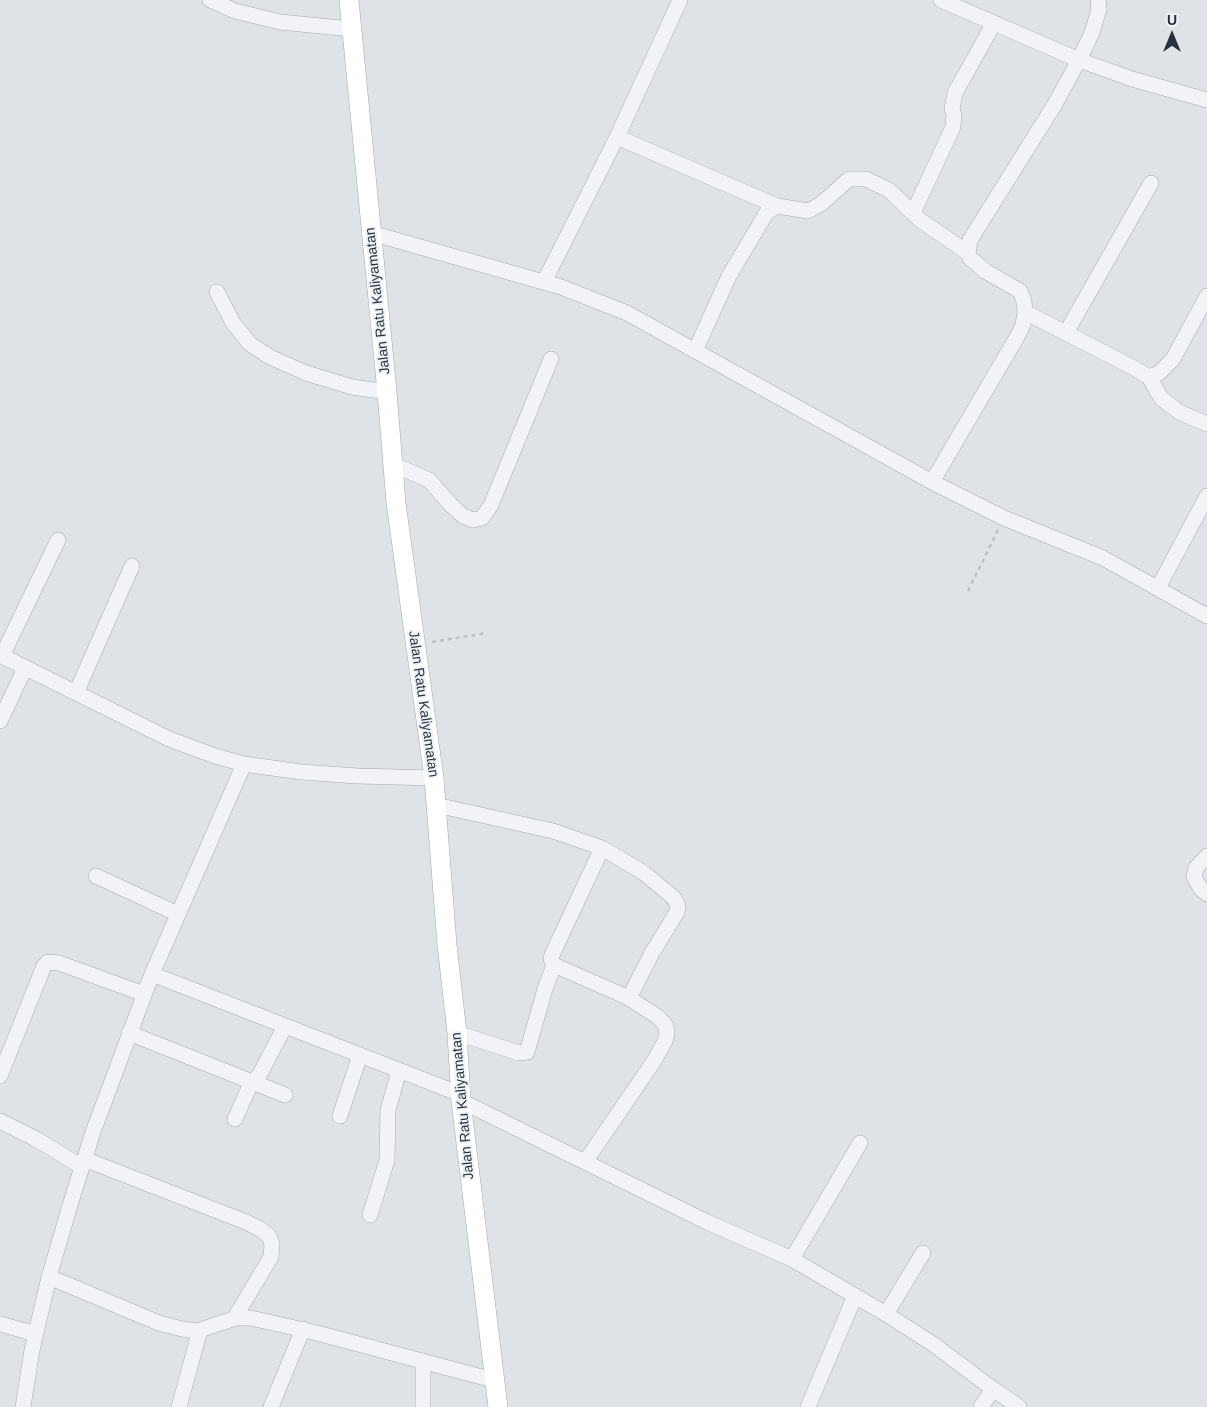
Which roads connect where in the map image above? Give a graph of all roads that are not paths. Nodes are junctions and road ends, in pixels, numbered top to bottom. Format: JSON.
{"nodes":[{"id":1,"x":210,"y":0,"type":"edge"},
{"id":2,"x":349,"y":0,"type":"edge"},
{"id":3,"x":680,"y":0,"type":"edge"},
{"id":4,"x":942,"y":0,"type":"edge"},
{"id":5,"x":1098,"y":0,"type":"edge"},
{"id":6,"x":994,"y":23,"type":"junction"},
{"id":7,"x":351,"y":29,"type":"junction"},
{"id":8,"x":1079,"y":60,"type":"junction"},
{"id":9,"x":1207,"y":100,"type":"edge"},
{"id":10,"x":617,"y":137,"type":"junction"},
{"id":11,"x":1151,"y":183,"type":"dead end"},
{"id":12,"x":778,"y":206,"type":"junction"},
{"id":13,"x":913,"y":213,"type":"junction"},
{"id":14,"x":371,"y":232,"type":"junction"},
{"id":15,"x":968,"y":253,"type":"junction"},
{"id":16,"x":544,"y":282,"type":"junction"},
{"id":17,"x":217,"y":292,"type":"dead end"},
{"id":18,"x":1207,"y":296,"type":"edge"},
{"id":19,"x":1025,"y":312,"type":"junction"},
{"id":20,"x":1066,"y":333,"type":"junction"},
{"id":21,"x":695,"y":352,"type":"junction"},
{"id":22,"x":551,"y":359,"type":"dead end"},
{"id":23,"x":1149,"y":377,"type":"junction"},
{"id":24,"x":387,"y":392,"type":"junction"},
{"id":25,"x":1207,"y":424,"type":"edge"},
{"id":26,"x":392,"y":464,"type":"junction"},
{"id":27,"x":932,"y":482,"type":"junction"},
{"id":28,"x":1207,"y":496,"type":"edge"},
{"id":29,"x":58,"y":540,"type":"dead end"},
{"id":30,"x":132,"y":566,"type":"dead end"},
{"id":31,"x":1158,"y":588,"type":"junction"},
{"id":32,"x":1207,"y":616,"type":"edge"},
{"id":33,"x":1,"y":656,"type":"edge"},
{"id":34,"x":26,"y":668,"type":"junction"},
{"id":35,"x":76,"y":693,"type":"junction"},
{"id":36,"x":0,"y":721,"type":"edge"},
{"id":37,"x":244,"y":764,"type":"junction"},
{"id":38,"x":434,"y":778,"type":"junction"},
{"id":39,"x":436,"y":806,"type":"junction"},
{"id":40,"x":602,"y":848,"type":"junction"},
{"id":41,"x":1207,"y":856,"type":"edge"},
{"id":42,"x":96,"y":876,"type":"dead end"},
{"id":43,"x":1207,"y":894,"type":"edge"},
{"id":44,"x":178,"y":914,"type":"junction"},
{"id":45,"x":554,"y":965,"type":"junction"},
{"id":46,"x":152,"y":974,"type":"junction"},
{"id":47,"x":144,"y":994,"type":"junction"},
{"id":48,"x":629,"y":998,"type":"junction"},
{"id":49,"x":286,"y":1026,"type":"junction"},
{"id":50,"x":129,"y":1033,"type":"junction"},
{"id":51,"x":457,"y":1033,"type":"junction"},
{"id":52,"x":360,"y":1055,"type":"junction"},
{"id":53,"x":399,"y":1070,"type":"junction"},
{"id":54,"x":0,"y":1076,"type":"edge"},
{"id":55,"x":252,"y":1081,"type":"junction"},
{"id":56,"x":286,"y":1095,"type":"dead end"},
{"id":57,"x":460,"y":1098,"type":"junction"},
{"id":58,"x":340,"y":1116,"type":"dead end"},
{"id":59,"x":235,"y":1119,"type":"dead end"},
{"id":60,"x":0,"y":1121,"type":"edge"},
{"id":61,"x":860,"y":1143,"type":"dead end"},
{"id":62,"x":585,"y":1162,"type":"junction"},
{"id":63,"x":83,"y":1163,"type":"junction"},
{"id":64,"x":370,"y":1215,"type":"dead end"},
{"id":65,"x":923,"y":1253,"type":"dead end"},
{"id":66,"x":792,"y":1259,"type":"junction"},
{"id":67,"x":49,"y":1278,"type":"junction"},
{"id":68,"x":855,"y":1296,"type":"junction"},
{"id":69,"x":886,"y":1314,"type":"junction"},
{"id":70,"x":234,"y":1319,"type":"junction"},
{"id":71,"x":0,"y":1324,"type":"edge"},
{"id":72,"x":303,"y":1329,"type":"junction"},
{"id":73,"x":200,"y":1330,"type":"junction"},
{"id":74,"x":36,"y":1334,"type":"junction"},
{"id":75,"x":423,"y":1361,"type":"junction"},
{"id":76,"x":493,"y":1380,"type":"junction"},
{"id":77,"x":993,"y":1389,"type":"junction"},
{"id":78,"x":24,"y":1407,"type":"edge"},
{"id":79,"x":179,"y":1407,"type":"edge"},
{"id":80,"x":271,"y":1407,"type":"edge"},
{"id":81,"x":423,"y":1407,"type":"edge"},
{"id":82,"x":498,"y":1407,"type":"edge"},
{"id":83,"x":808,"y":1407,"type":"edge"},
{"id":84,"x":981,"y":1407,"type":"edge"},
{"id":85,"x":1020,"y":1407,"type":"edge"}],
"edges":[{"from":1,"to":7,"type":"street"},
{"from":2,"to":7,"type":"main road","name":"Jalan Ratu Kaliyamatan"},
{"from":3,"to":10,"type":"street"},
{"from":4,"to":6,"type":"street"},
{"from":5,"to":8,"type":"street"},
{"from":6,"to":8,"type":"street"},
{"from":6,"to":13,"type":"street"},
{"from":7,"to":14,"type":"main road","name":"Jalan Ratu Kaliyamatan"},
{"from":8,"to":9,"type":"street"},
{"from":8,"to":15,"type":"street"},
{"from":10,"to":12,"type":"street"},
{"from":10,"to":16,"type":"street"},
{"from":11,"to":20,"type":"street"},
{"from":12,"to":13,"type":"street"},
{"from":12,"to":21,"type":"street"},
{"from":13,"to":15,"type":"street"},
{"from":14,"to":16,"type":"street"},
{"from":14,"to":24,"type":"main road","name":"Jalan Ratu Kaliyamatan"},
{"from":15,"to":19,"type":"street"},
{"from":16,"to":21,"type":"street"},
{"from":17,"to":24,"type":"street"},
{"from":18,"to":23,"type":"street"},
{"from":19,"to":20,"type":"street"},
{"from":19,"to":27,"type":"street"},
{"from":20,"to":23,"type":"street"},
{"from":21,"to":27,"type":"street"},
{"from":22,"to":26,"type":"street"},
{"from":23,"to":25,"type":"street"},
{"from":24,"to":26,"type":"main road","name":"Jalan Ratu Kaliyamatan"},
{"from":26,"to":38,"type":"main road","name":"Jalan Ratu Kaliyamatan"},
{"from":27,"to":31,"type":"street"},
{"from":28,"to":31,"type":"street"},
{"from":29,"to":33,"type":"street"},
{"from":30,"to":35,"type":"street"},
{"from":31,"to":32,"type":"street"},
{"from":33,"to":34,"type":"street"},
{"from":34,"to":35,"type":"street"},
{"from":34,"to":36,"type":"street"},
{"from":35,"to":37,"type":"street"},
{"from":37,"to":38,"type":"street"},
{"from":37,"to":44,"type":"street"},
{"from":38,"to":39,"type":"main road","name":"Jalan Ratu Kaliyamatan"},
{"from":39,"to":40,"type":"street"},
{"from":39,"to":51,"type":"main road","name":"Jalan Ratu Kaliyamatan"},
{"from":40,"to":45,"type":"street"},
{"from":40,"to":48,"type":"street"},
{"from":41,"to":43,"type":"street"},
{"from":42,"to":44,"type":"street"},
{"from":44,"to":46,"type":"street"},
{"from":45,"to":48,"type":"street"},
{"from":45,"to":51,"type":"street"},
{"from":46,"to":47,"type":"street"},
{"from":46,"to":49,"type":"street"},
{"from":47,"to":50,"type":"street"},
{"from":47,"to":54,"type":"street"},
{"from":48,"to":62,"type":"street"},
{"from":49,"to":52,"type":"street"},
{"from":49,"to":55,"type":"street"},
{"from":50,"to":55,"type":"street"},
{"from":50,"to":63,"type":"street"},
{"from":51,"to":57,"type":"main road","name":"Jalan Ratu Kaliyamatan"},
{"from":52,"to":53,"type":"street"},
{"from":52,"to":58,"type":"street"},
{"from":53,"to":57,"type":"street"},
{"from":53,"to":64,"type":"street"},
{"from":55,"to":56,"type":"street"},
{"from":55,"to":59,"type":"street"},
{"from":57,"to":62,"type":"street"},
{"from":57,"to":76,"type":"main road","name":"Jalan Ratu Kaliyamatan"},
{"from":60,"to":63,"type":"street"},
{"from":61,"to":66,"type":"street"},
{"from":62,"to":66,"type":"street"},
{"from":63,"to":67,"type":"street"},
{"from":63,"to":70,"type":"street"},
{"from":65,"to":69,"type":"street"},
{"from":66,"to":68,"type":"street"},
{"from":67,"to":73,"type":"street"},
{"from":67,"to":74,"type":"street"},
{"from":68,"to":69,"type":"street"},
{"from":68,"to":83,"type":"street"},
{"from":69,"to":77,"type":"street"},
{"from":70,"to":72,"type":"street"},
{"from":70,"to":73,"type":"street"},
{"from":71,"to":74,"type":"street"},
{"from":72,"to":75,"type":"street"},
{"from":72,"to":80,"type":"street"},
{"from":73,"to":79,"type":"street"},
{"from":74,"to":78,"type":"street"},
{"from":75,"to":76,"type":"street"},
{"from":75,"to":81,"type":"street"},
{"from":76,"to":82,"type":"main road","name":"Jalan Ratu Kaliyamatan"},
{"from":77,"to":84,"type":"street"},
{"from":77,"to":85,"type":"street"}]}
